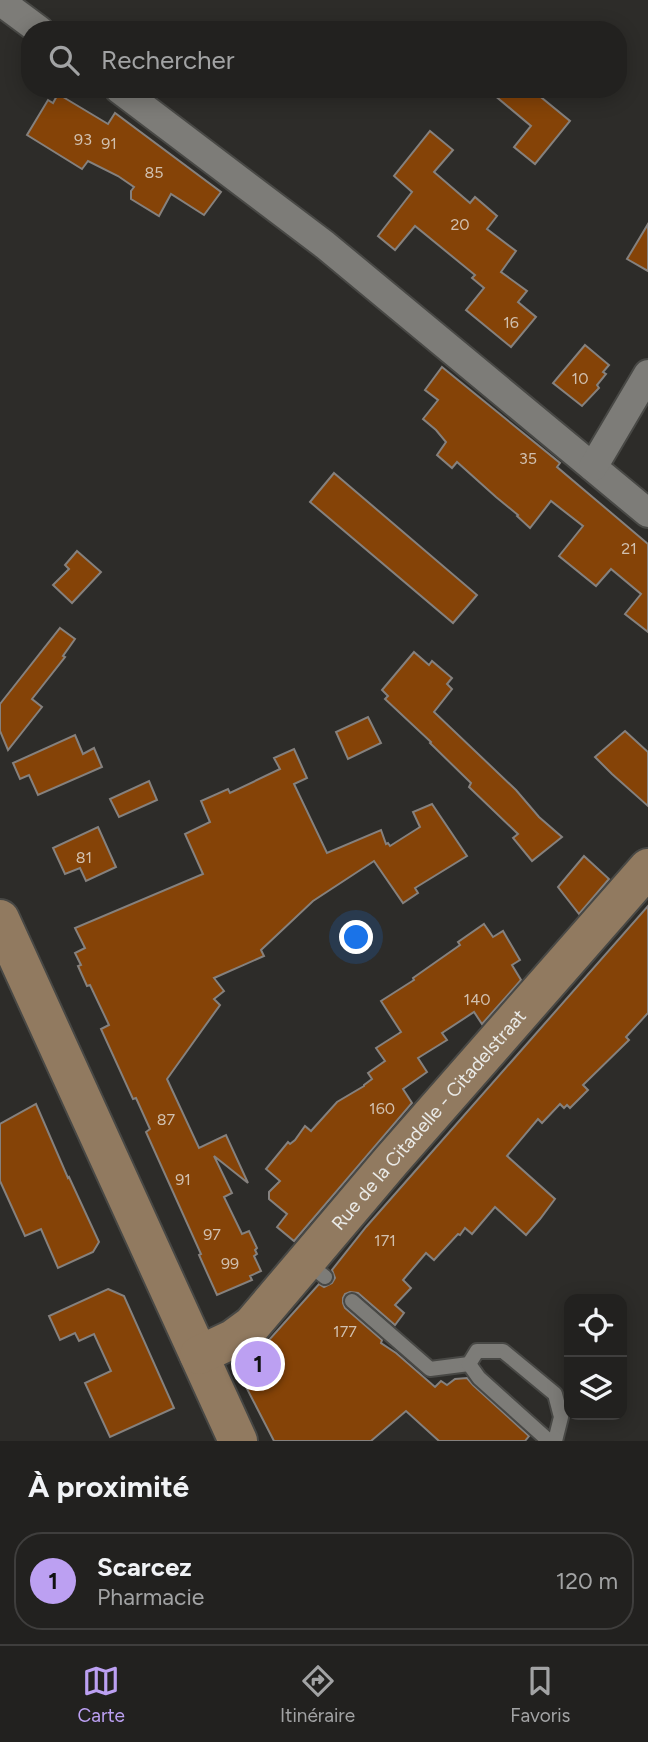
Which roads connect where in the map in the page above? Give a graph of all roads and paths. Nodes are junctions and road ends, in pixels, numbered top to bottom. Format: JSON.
{"nodes":[{"id":1,"x":0,"y":1,"type":"edge"},
{"id":2,"x":27,"y":21,"type":"edge"},
{"id":3,"x":131,"y":98,"type":"edge"},
{"id":4,"x":648,"y":374,"type":"edge"},
{"id":5,"x":593,"y":467,"type":"junction"},
{"id":6,"x":648,"y":513,"type":"edge"},
{"id":7,"x":648,"y":868,"type":"edge"},
{"id":8,"x":0,"y":919,"type":"edge"},
{"id":9,"x":352,"y":1301,"type":"dead end"},
{"id":10,"x":199,"y":1355,"type":"junction"},
{"id":11,"x":469,"y":1364,"type":"junction"},
{"id":12,"x":238,"y":1441,"type":"edge"},
{"id":13,"x":549,"y":1441,"type":"edge"},
{"id":14,"x":555,"y":1441,"type":"edge"}],
"edges":[{"from":1,"to":2,"type":"street"},
{"from":3,"to":5,"type":"street"},
{"from":4,"to":5,"type":"street"},
{"from":5,"to":6,"type":"street"},
{"from":7,"to":10,"type":"street","name":"Rue de la Citadelle - Citadelstraat"},
{"from":8,"to":10,"type":"street"},
{"from":9,"to":11,"type":"lane"},
{"from":10,"to":12,"type":"street"},
{"from":11,"to":13,"type":"lane"},
{"from":11,"to":14,"type":"lane"}]}
